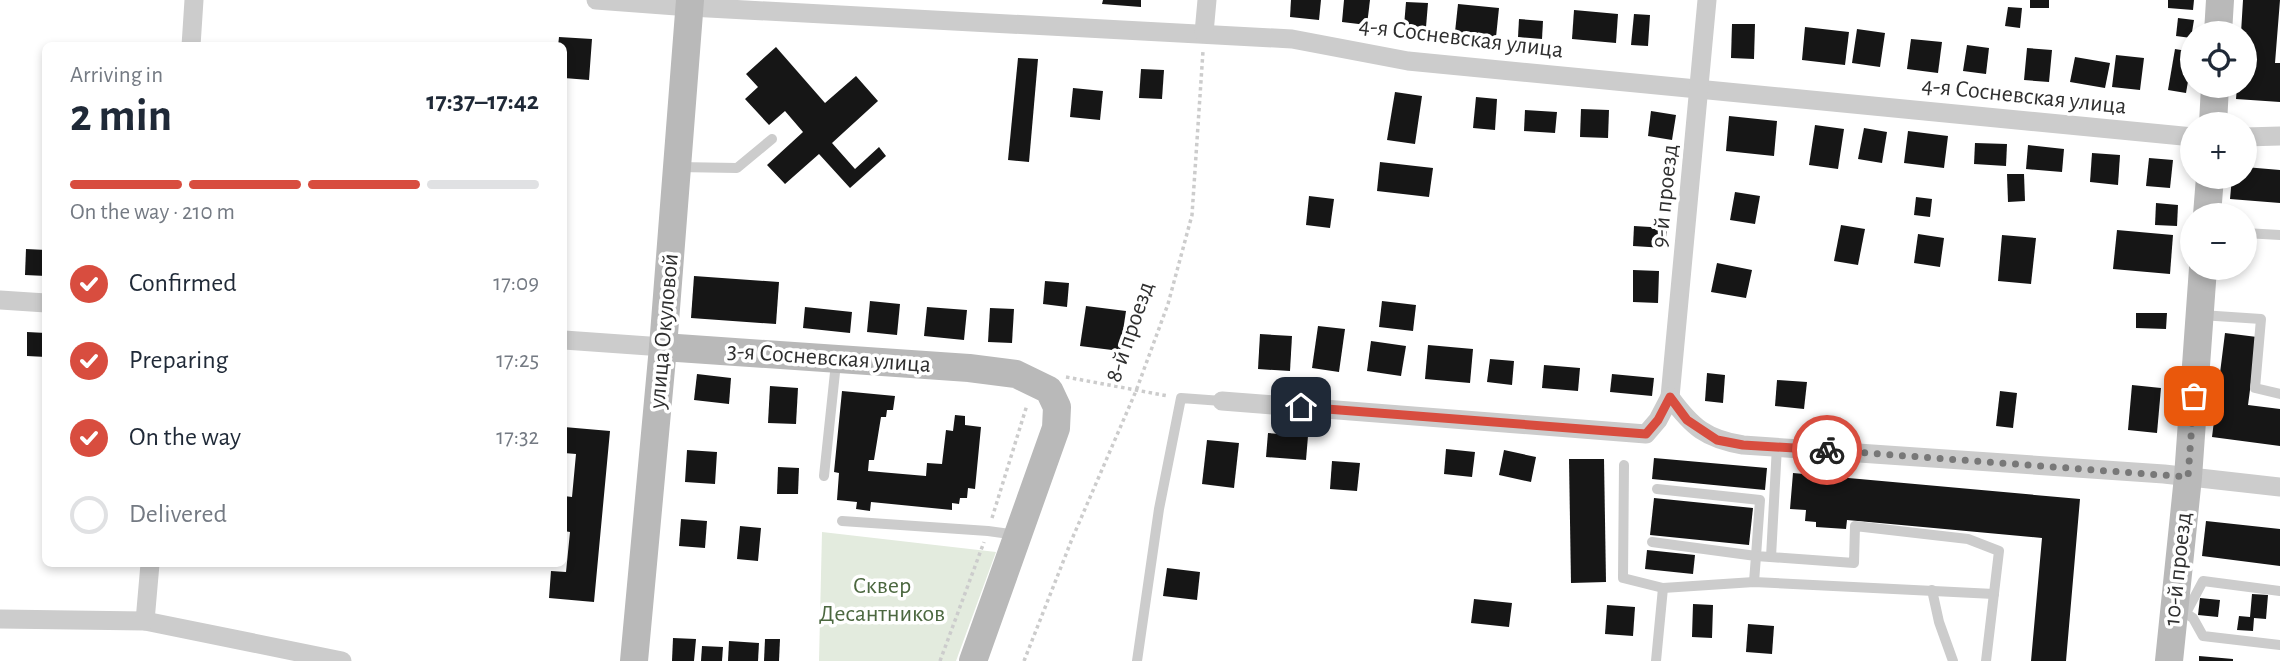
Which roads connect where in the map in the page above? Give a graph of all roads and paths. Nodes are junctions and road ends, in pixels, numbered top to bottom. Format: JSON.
{"nodes":[{"id":1,"x":194,"y":0,"type":"edge"},
{"id":2,"x":596,"y":0,"type":"edge"},
{"id":3,"x":1207,"y":0,"type":"edge"},
{"id":4,"x":1707,"y":0,"type":"edge"},
{"id":5,"x":2220,"y":0,"type":"edge"},
{"id":6,"x":690,"y":4,"type":"edge"},
{"id":7,"x":2219,"y":21,"type":"edge"},
{"id":8,"x":1204,"y":33,"type":"junction"},
{"id":9,"x":191,"y":42,"type":"edge"},
{"id":10,"x":1700,"y":89,"type":"junction"},
{"id":11,"x":2180,"y":136,"type":"edge"},
{"id":12,"x":2280,"y":136,"type":"edge"},
{"id":13,"x":2257,"y":137,"type":"edge"},
{"id":14,"x":772,"y":139,"type":"dead end"},
{"id":15,"x":677,"y":167,"type":"junction"},
{"id":16,"x":2257,"y":234,"type":"edge"},
{"id":17,"x":2280,"y":235,"type":"edge"},
{"id":18,"x":2202,"y":280,"type":"edge"},
{"id":19,"x":0,"y":300,"type":"edge"},
{"id":20,"x":42,"y":303,"type":"edge"},
{"id":21,"x":2199,"y":314,"type":"junction"},
{"id":22,"x":567,"y":340,"type":"edge"},
{"id":23,"x":663,"y":347,"type":"junction"},
{"id":24,"x":837,"y":359,"type":"junction"},
{"id":25,"x":1062,"y":377,"type":"dead end"},
{"id":26,"x":1136,"y":391,"type":"junction"},
{"id":27,"x":2280,"y":394,"type":"edge"},
{"id":28,"x":1670,"y":397,"type":"junction"},
{"id":29,"x":1181,"y":398,"type":"junction"},
{"id":30,"x":1222,"y":401,"type":"joint"},
{"id":31,"x":1777,"y":446,"type":"junction"},
{"id":32,"x":1623,"y":465,"type":"dead end"},
{"id":33,"x":824,"y":476,"type":"dead end"},
{"id":34,"x":2188,"y":477,"type":"junction"},
{"id":35,"x":2280,"y":487,"type":"edge"},
{"id":36,"x":1657,"y":489,"type":"dead end"},
{"id":37,"x":842,"y":521,"type":"dead end"},
{"id":38,"x":1017,"y":536,"type":"junction"},
{"id":39,"x":1652,"y":542,"type":"dead end"},
{"id":40,"x":1756,"y":556,"type":"junction"},
{"id":41,"x":1771,"y":557,"type":"junction"},
{"id":42,"x":150,"y":567,"type":"edge"},
{"id":43,"x":1754,"y":582,"type":"junction"},
{"id":44,"x":1663,"y":588,"type":"junction"},
{"id":45,"x":1932,"y":590,"type":"junction"},
{"id":46,"x":2280,"y":591,"type":"edge"},
{"id":47,"x":1994,"y":594,"type":"junction"},
{"id":48,"x":2180,"y":609,"type":"junction"},
{"id":49,"x":0,"y":619,"type":"edge"},
{"id":50,"x":145,"y":621,"type":"junction"},
{"id":51,"x":2280,"y":645,"type":"edge"},
{"id":52,"x":342,"y":661,"type":"edge"},
{"id":53,"x":634,"y":661,"type":"edge"},
{"id":54,"x":972,"y":661,"type":"edge"},
{"id":55,"x":1024,"y":661,"type":"edge"},
{"id":56,"x":1137,"y":661,"type":"edge"},
{"id":57,"x":1656,"y":661,"type":"edge"},
{"id":58,"x":1953,"y":661,"type":"edge"},
{"id":59,"x":1986,"y":661,"type":"edge"},
{"id":60,"x":2169,"y":661,"type":"edge"}],
"edges":[{"from":1,"to":9,"type":"street"},
{"from":2,"to":6,"type":"street","name":"4-я Сосневская улица"},
{"from":3,"to":8,"type":"street"},
{"from":4,"to":10,"type":"street","name":"9-й проезд"},
{"from":5,"to":7,"type":"main road"},
{"from":6,"to":8,"type":"street","name":"4-я Сосневская улица"},
{"from":6,"to":15,"type":"main road","name":"улица Окуловой"},
{"from":8,"to":10,"type":"street","name":"4-я Сосневская улица"},
{"from":8,"to":26,"type":"path","name":"8-й проезд"},
{"from":10,"to":11,"type":"street","name":"4-я Сосневская улица"},
{"from":10,"to":28,"type":"street","name":"9-й проезд"},
{"from":12,"to":13,"type":"street"},
{"from":14,"to":15,"type":"lane"},
{"from":15,"to":23,"type":"main road","name":"улица Окуловой"},
{"from":16,"to":17,"type":"lane"},
{"from":18,"to":21,"type":"main road","name":"10-й проезд"},
{"from":19,"to":20,"type":"street"},
{"from":21,"to":27,"type":"lane"},
{"from":21,"to":34,"type":"main road","name":"10-й проезд"},
{"from":22,"to":23,"type":"street","name":"3-я Сосневская улица"},
{"from":23,"to":24,"type":"main road","name":"3-я Сосневская улица"},
{"from":23,"to":53,"type":"main road","name":"улица Окуловой"},
{"from":24,"to":33,"type":"lane"},
{"from":24,"to":38,"type":"main road","name":"3-я Сосневская улица"},
{"from":25,"to":26,"type":"path"},
{"from":26,"to":29,"type":"path"},
{"from":26,"to":55,"type":"path","name":"8-й проезд"},
{"from":28,"to":30,"type":"street"},
{"from":28,"to":31,"type":"street"},
{"from":29,"to":30,"type":"lane"},
{"from":29,"to":56,"type":"lane"},
{"from":31,"to":34,"type":"street"},
{"from":31,"to":41,"type":"lane"},
{"from":32,"to":44,"type":"lane"},
{"from":34,"to":35,"type":"street"},
{"from":34,"to":48,"type":"main road","name":"10-й проезд"},
{"from":36,"to":40,"type":"lane"},
{"from":37,"to":38,"type":"lane"},
{"from":38,"to":54,"type":"main road"},
{"from":39,"to":40,"type":"lane"},
{"from":40,"to":41,"type":"lane"},
{"from":40,"to":43,"type":"lane"},
{"from":41,"to":47,"type":"lane"},
{"from":42,"to":50,"type":"street"},
{"from":43,"to":44,"type":"lane"},
{"from":43,"to":45,"type":"lane"},
{"from":44,"to":57,"type":"lane"},
{"from":45,"to":47,"type":"lane"},
{"from":45,"to":58,"type":"lane"},
{"from":46,"to":48,"type":"lane"},
{"from":47,"to":59,"type":"lane"},
{"from":48,"to":51,"type":"lane"},
{"from":48,"to":60,"type":"main road","name":"10-й проезд"},
{"from":49,"to":50,"type":"street"},
{"from":50,"to":52,"type":"street"}]}
